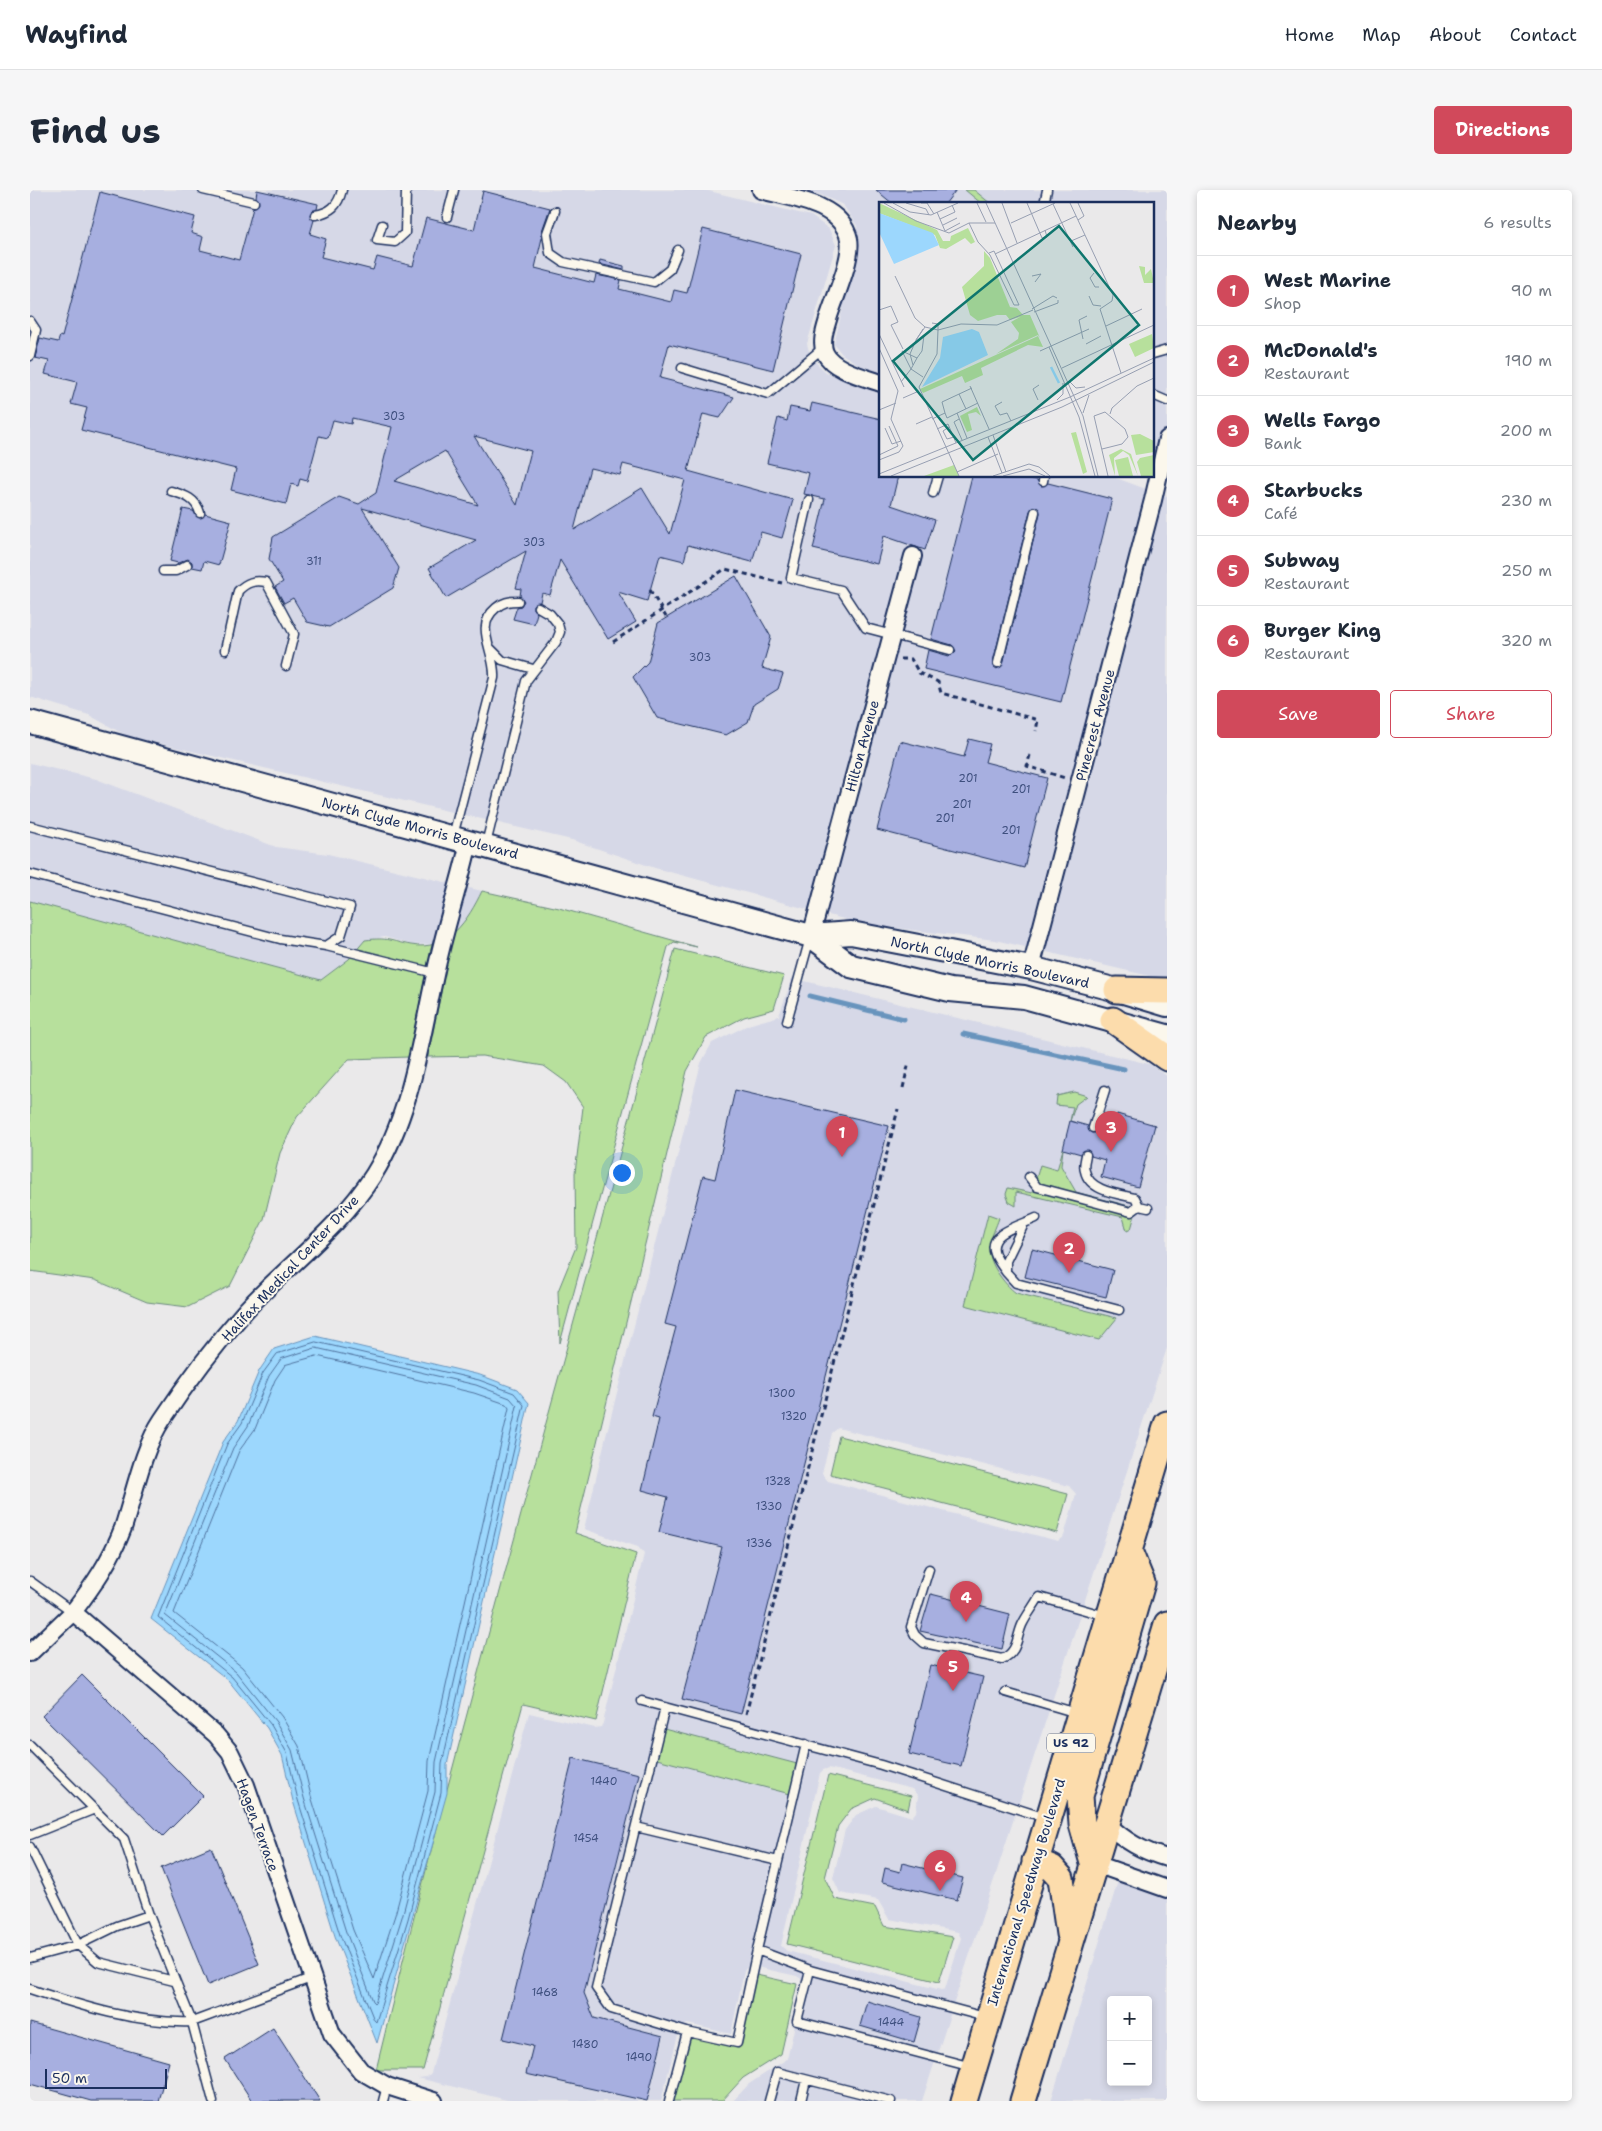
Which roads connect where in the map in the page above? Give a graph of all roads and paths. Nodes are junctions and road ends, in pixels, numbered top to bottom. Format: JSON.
{"nodes":[{"id":1,"x":203,"y":190,"type":"edge"},
{"id":2,"x":342,"y":190,"type":"edge"},
{"id":3,"x":406,"y":190,"type":"edge"},
{"id":4,"x":454,"y":190,"type":"edge"},
{"id":5,"x":761,"y":190,"type":"edge"},
{"id":6,"x":254,"y":202,"type":"dead end"},
{"id":7,"x":555,"y":211,"type":"dead end"},
{"id":8,"x":315,"y":215,"type":"dead end"},
{"id":9,"x":446,"y":217,"type":"dead end"},
{"id":10,"x":382,"y":225,"type":"dead end"},
{"id":11,"x":678,"y":250,"type":"dead end"},
{"id":12,"x":30,"y":321,"type":"edge"},
{"id":13,"x":824,"y":347,"type":"junction"},
{"id":14,"x":1167,"y":350,"type":"edge"},
{"id":15,"x":1154,"y":354,"type":"edge"},
{"id":16,"x":30,"y":356,"type":"edge"},
{"id":17,"x":682,"y":368,"type":"dead end"},
{"id":18,"x":879,"y":383,"type":"edge"},
{"id":19,"x":1154,"y":395,"type":"edge"},
{"id":20,"x":1167,"y":401,"type":"edge"},
{"id":21,"x":1167,"y":439,"type":"edge"},
{"id":22,"x":937,"y":478,"type":"edge"},
{"id":23,"x":1156,"y":481,"type":"edge"},
{"id":24,"x":171,"y":491,"type":"dead end"},
{"id":25,"x":933,"y":493,"type":"dead end"},
{"id":26,"x":810,"y":500,"type":"dead end"},
{"id":27,"x":1035,"y":512,"type":"dead end"},
{"id":28,"x":200,"y":513,"type":"dead end"},
{"id":29,"x":914,"y":556,"type":"dead end"},
{"id":30,"x":187,"y":565,"type":"dead end"},
{"id":31,"x":163,"y":571,"type":"dead end"},
{"id":32,"x":791,"y":586,"type":"dead end"},
{"id":33,"x":650,"y":590,"type":"dead end"},
{"id":34,"x":518,"y":601,"type":"dead end"},
{"id":35,"x":538,"y":607,"type":"dead end"},
{"id":36,"x":666,"y":617,"type":"dead end"},
{"id":37,"x":892,"y":635,"type":"junction"},
{"id":38,"x":613,"y":642,"type":"dead end"},
{"id":39,"x":489,"y":646,"type":"junction"},
{"id":40,"x":226,"y":650,"type":"dead end"},
{"id":41,"x":950,"y":650,"type":"dead end"},
{"id":42,"x":897,"y":661,"type":"dead end"},
{"id":43,"x":998,"y":663,"type":"dead end"},
{"id":44,"x":286,"y":666,"type":"dead end"},
{"id":45,"x":533,"y":669,"type":"junction"},
{"id":46,"x":30,"y":722,"type":"edge"},
{"id":47,"x":1036,"y":730,"type":"dead end"},
{"id":48,"x":1030,"y":755,"type":"dead end"},
{"id":49,"x":1080,"y":782,"type":"junction"},
{"id":50,"x":30,"y":826,"type":"edge"},
{"id":51,"x":469,"y":842,"type":"junction"},
{"id":52,"x":30,"y":874,"type":"edge"},
{"id":53,"x":811,"y":936,"type":"junction"},
{"id":54,"x":326,"y":946,"type":"junction"},
{"id":55,"x":1031,"y":968,"type":"junction"},
{"id":56,"x":435,"y":973,"type":"junction"},
{"id":57,"x":1117,"y":990,"type":"junction"},
{"id":58,"x":1167,"y":990,"type":"edge"},
{"id":59,"x":1167,"y":1006,"type":"edge"},
{"id":60,"x":1114,"y":1020,"type":"junction"},
{"id":61,"x":787,"y":1021,"type":"dead end"},
{"id":62,"x":1167,"y":1036,"type":"edge"},
{"id":63,"x":1167,"y":1058,"type":"edge"},
{"id":64,"x":909,"y":1062,"type":"dead end"},
{"id":65,"x":903,"y":1088,"type":"dead end"},
{"id":66,"x":1105,"y":1090,"type":"dead end"},
{"id":67,"x":898,"y":1109,"type":"dead end"},
{"id":68,"x":1093,"y":1128,"type":"dead end"},
{"id":69,"x":1086,"y":1155,"type":"dead end"},
{"id":70,"x":1029,"y":1176,"type":"dead end"},
{"id":71,"x":1138,"y":1206,"type":"junction"},
{"id":72,"x":1148,"y":1208,"type":"dead end"},
{"id":73,"x":1036,"y":1218,"type":"dead end"},
{"id":74,"x":1023,"y":1226,"type":"junction"},
{"id":75,"x":1006,"y":1272,"type":"junction"},
{"id":76,"x":1119,"y":1310,"type":"dead end"},
{"id":77,"x":1167,"y":1424,"type":"edge"},
{"id":78,"x":1129,"y":1551,"type":"junction"},
{"id":79,"x":929,"y":1569,"type":"dead end"},
{"id":80,"x":30,"y":1581,"type":"edge"},
{"id":81,"x":73,"y":1612,"type":"junction"},
{"id":82,"x":1110,"y":1617,"type":"junction"},
{"id":83,"x":1167,"y":1624,"type":"edge"},
{"id":84,"x":30,"y":1652,"type":"edge"},
{"id":85,"x":1005,"y":1692,"type":"dead end"},
{"id":86,"x":642,"y":1701,"type":"dead end"},
{"id":87,"x":665,"y":1707,"type":"junction"},
{"id":88,"x":746,"y":1714,"type":"dead end"},
{"id":89,"x":1080,"y":1714,"type":"junction"},
{"id":90,"x":806,"y":1744,"type":"junction"},
{"id":91,"x":30,"y":1745,"type":"edge"},
{"id":92,"x":95,"y":1809,"type":"junction"},
{"id":93,"x":1048,"y":1819,"type":"junction"},
{"id":94,"x":1106,"y":1823,"type":"junction"},
{"id":95,"x":636,"y":1826,"type":"junction"},
{"id":96,"x":30,"y":1835,"type":"edge"},
{"id":97,"x":30,"y":1847,"type":"edge"},
{"id":98,"x":1167,"y":1858,"type":"edge"},
{"id":99,"x":778,"y":1861,"type":"junction"},
{"id":100,"x":1035,"y":1861,"type":"junction"},
{"id":101,"x":1093,"y":1863,"type":"junction"},
{"id":102,"x":1167,"y":1889,"type":"edge"},
{"id":103,"x":149,"y":1915,"type":"junction"},
{"id":104,"x":1070,"y":1944,"type":"junction"},
{"id":105,"x":78,"y":1945,"type":"junction"},
{"id":106,"x":756,"y":1950,"type":"junction"},
{"id":107,"x":30,"y":1958,"type":"edge"},
{"id":108,"x":810,"y":1970,"type":"junction"},
{"id":109,"x":311,"y":1978,"type":"junction"},
{"id":110,"x":174,"y":1981,"type":"junction"},
{"id":111,"x":30,"y":1989,"type":"edge"},
{"id":112,"x":988,"y":2018,"type":"junction"},
{"id":113,"x":192,"y":2022,"type":"junction"},
{"id":114,"x":687,"y":2032,"type":"junction"},
{"id":115,"x":974,"y":2068,"type":"junction"},
{"id":116,"x":806,"y":2080,"type":"junction"},
{"id":117,"x":385,"y":2094,"type":"edge"},
{"id":118,"x":213,"y":2101,"type":"edge"},
{"id":119,"x":434,"y":2101,"type":"edge"},
{"id":120,"x":669,"y":2101,"type":"edge"},
{"id":121,"x":769,"y":2101,"type":"edge"},
{"id":122,"x":801,"y":2101,"type":"edge"},
{"id":123,"x":891,"y":2101,"type":"edge"},
{"id":124,"x":964,"y":2101,"type":"edge"},
{"id":125,"x":1023,"y":2101,"type":"edge"}],
"edges":[{"from":1,"to":6,"type":"lane"},
{"from":2,"to":8,"type":"lane"},
{"from":3,"to":10,"type":"lane"},
{"from":4,"to":9,"type":"lane"},
{"from":5,"to":13,"type":"street"},
{"from":7,"to":11,"type":"lane"},
{"from":12,"to":16,"type":"lane"},
{"from":13,"to":17,"type":"lane"},
{"from":13,"to":18,"type":"street"},
{"from":14,"to":15,"type":"lane"},
{"from":19,"to":20,"type":"lane"},
{"from":21,"to":23,"type":"street"},
{"from":22,"to":25,"type":"lane"},
{"from":23,"to":49,"type":"street","name":"Pinecrest Avenue"},
{"from":24,"to":28,"type":"lane"},
{"from":26,"to":37,"type":"lane"},
{"from":27,"to":43,"type":"lane"},
{"from":29,"to":37,"type":"street","name":"Hilton Avenue"},
{"from":30,"to":31,"type":"lane"},
{"from":32,"to":38,"type":"path"},
{"from":33,"to":36,"type":"path","bridge":true},
{"from":34,"to":39,"type":"lane"},
{"from":35,"to":45,"type":"lane"},
{"from":37,"to":41,"type":"lane"},
{"from":37,"to":53,"type":"street","name":"Hilton Avenue"},
{"from":39,"to":45,"type":"lane"},
{"from":39,"to":51,"type":"lane"},
{"from":40,"to":44,"type":"lane"},
{"from":42,"to":47,"type":"path"},
{"from":45,"to":51,"type":"lane"},
{"from":46,"to":51,"type":"main road","name":"North Clyde Morris Boulevard"},
{"from":48,"to":49,"type":"path"},
{"from":49,"to":55,"type":"street","name":"Pinecrest Avenue"},
{"from":50,"to":54,"type":"lane"},
{"from":51,"to":53,"type":"main road","name":"North Clyde Morris Boulevard"},
{"from":51,"to":56,"type":"street","name":"Halifax Medical Center Drive"},
{"from":52,"to":54,"type":"lane"},
{"from":53,"to":55,"type":"main road","name":"North Clyde Morris Boulevard"},
{"from":53,"to":60,"type":"main road","name":"North Clyde Morris Boulevard"},
{"from":53,"to":61,"type":"lane"},
{"from":54,"to":56,"type":"lane"},
{"from":55,"to":57,"type":"main road","name":"North Clyde Morris Boulevard"},
{"from":56,"to":81,"type":"street","name":"Halifax Medical Center Drive"},
{"from":57,"to":58,"type":"main road"},
{"from":57,"to":59,"type":"main road","name":"North Clyde Morris Boulevard"},
{"from":60,"to":62,"type":"main road","name":"North Clyde Morris Boulevard"},
{"from":60,"to":63,"type":"main road"},
{"from":64,"to":65,"type":"path"},
{"from":66,"to":68,"type":"lane"},
{"from":67,"to":88,"type":"path"},
{"from":69,"to":71,"type":"lane"},
{"from":70,"to":71,"type":"lane"},
{"from":71,"to":72,"type":"lane"},
{"from":73,"to":74,"type":"lane"},
{"from":74,"to":75,"type":"lane"},
{"from":74,"to":75,"type":"lane"},
{"from":75,"to":76,"type":"lane"},
{"from":77,"to":78,"type":"main road","name":"International Speedway Boulevard","number":"US 92"},
{"from":78,"to":82,"type":"main road","name":"International Speedway Boulevard","number":"US 92"},
{"from":78,"to":101,"type":"main road"},
{"from":79,"to":82,"type":"lane"},
{"from":80,"to":81,"type":"lane"},
{"from":81,"to":84,"type":"street"},
{"from":81,"to":109,"type":"street","name":"Hagen Terrace"},
{"from":82,"to":89,"type":"main road","name":"International Speedway Boulevard","number":"US 92"},
{"from":83,"to":94,"type":"main road"},
{"from":85,"to":89,"type":"lane"},
{"from":86,"to":87,"type":"lane"},
{"from":87,"to":90,"type":"lane"},
{"from":87,"to":95,"type":"lane"},
{"from":89,"to":93,"type":"main road","name":"International Speedway Boulevard","number":"US 92"},
{"from":90,"to":93,"type":"lane"},
{"from":90,"to":99,"type":"lane"},
{"from":91,"to":92,"type":"lane"},
{"from":92,"to":96,"type":"lane"},
{"from":92,"to":103,"type":"lane"},
{"from":93,"to":100,"type":"main road","name":"International Speedway Boulevard","number":"US 92"},
{"from":94,"to":98,"type":"street"},
{"from":94,"to":101,"type":"main road"},
{"from":95,"to":99,"type":"lane"},
{"from":95,"to":114,"type":"lane"},
{"from":97,"to":105,"type":"lane"},
{"from":99,"to":106,"type":"lane"},
{"from":100,"to":104,"type":"main road"},
{"from":100,"to":112,"type":"main road","name":"International Speedway Boulevard","number":"US 92"},
{"from":101,"to":102,"type":"street"},
{"from":101,"to":104,"type":"main road"},
{"from":103,"to":105,"type":"lane"},
{"from":103,"to":110,"type":"lane"},
{"from":104,"to":125,"type":"main road"},
{"from":105,"to":107,"type":"lane"},
{"from":105,"to":110,"type":"lane"},
{"from":106,"to":108,"type":"lane"},
{"from":106,"to":114,"type":"lane"},
{"from":108,"to":112,"type":"lane"},
{"from":108,"to":115,"type":"lane"},
{"from":109,"to":113,"type":"lane"},
{"from":109,"to":117,"type":"street","name":"Hagen Terrace"},
{"from":110,"to":113,"type":"lane"},
{"from":111,"to":113,"type":"lane"},
{"from":112,"to":115,"type":"main road","name":"International Speedway Boulevard","number":"US 92"},
{"from":113,"to":118,"type":"lane"},
{"from":114,"to":120,"type":"lane"},
{"from":115,"to":124,"type":"main road","name":"International Speedway Boulevard","number":"US 92"},
{"from":116,"to":121,"type":"lane"},
{"from":116,"to":122,"type":"lane"},
{"from":116,"to":123,"type":"lane"},
{"from":117,"to":119,"type":"street","name":"Hagen Terrace"}]}
